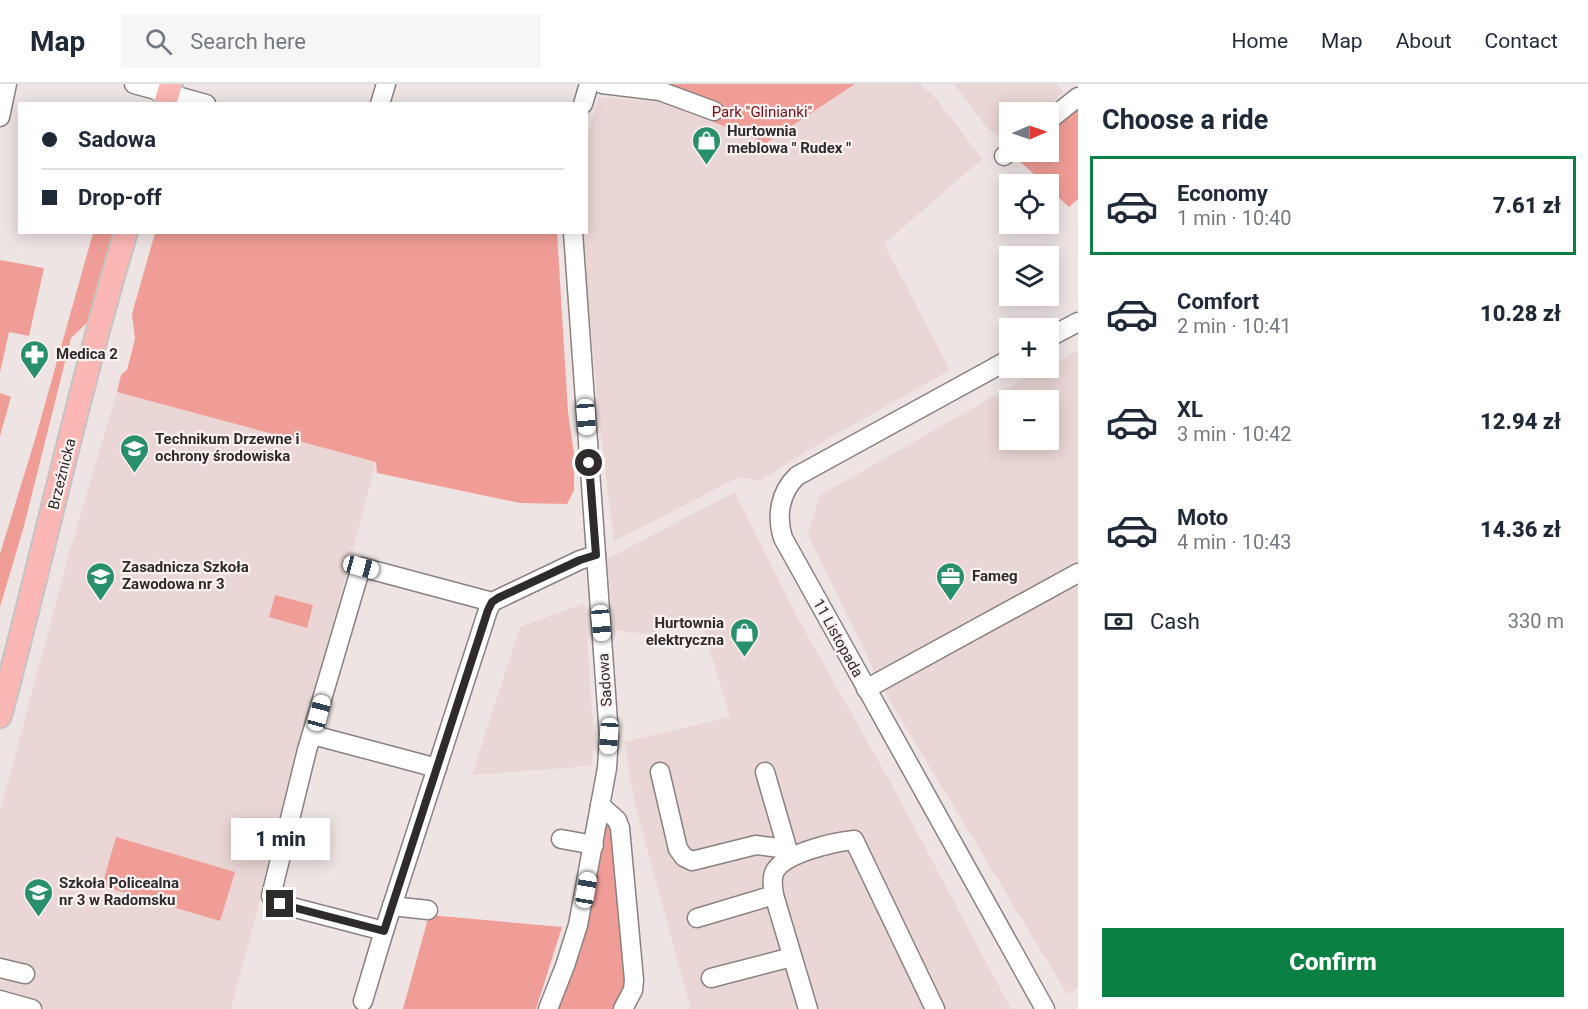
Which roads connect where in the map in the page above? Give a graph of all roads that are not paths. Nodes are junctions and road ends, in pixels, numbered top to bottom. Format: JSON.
{"nodes":[{"id":1,"x":7,"y":84,"type":"edge"},
{"id":2,"x":134,"y":84,"type":"edge"},
{"id":3,"x":386,"y":84,"type":"edge"},
{"id":4,"x":589,"y":84,"type":"edge"},
{"id":5,"x":602,"y":84,"type":"edge"},
{"id":6,"x":168,"y":94,"type":"edge"},
{"id":7,"x":1078,"y":97,"type":"edge"},
{"id":8,"x":198,"y":102,"type":"edge"},
{"id":9,"x":381,"y":102,"type":"edge"},
{"id":10,"x":584,"y":102,"type":"edge"},
{"id":11,"x":714,"y":111,"type":"dead end"},
{"id":12,"x":1059,"y":112,"type":"edge"},
{"id":13,"x":0,"y":117,"type":"edge"},
{"id":14,"x":125,"y":234,"type":"edge"},
{"id":15,"x":573,"y":234,"type":"edge"},
{"id":16,"x":1078,"y":322,"type":"edge"},
{"id":17,"x":1059,"y":332,"type":"edge"},
{"id":18,"x":999,"y":365,"type":"edge"},
{"id":19,"x":596,"y":555,"type":"junction"},
{"id":20,"x":1078,"y":573,"type":"edge"},
{"id":21,"x":492,"y":602,"type":"junction"},
{"id":22,"x":4,"y":687,"type":"edge"},
{"id":23,"x":866,"y":689,"type":"junction"},
{"id":24,"x":0,"y":716,"type":"edge"},
{"id":25,"x":313,"y":735,"type":"junction"},
{"id":26,"x":437,"y":768,"type":"junction"},
{"id":27,"x":660,"y":772,"type":"dead end"},
{"id":28,"x":765,"y":772,"type":"dead end"},
{"id":29,"x":600,"y":805,"type":"junction"},
{"id":30,"x":561,"y":839,"type":"dead end"},
{"id":31,"x":594,"y":845,"type":"junction"},
{"id":32,"x":788,"y":853,"type":"junction"},
{"id":33,"x":774,"y":895,"type":"junction"},
{"id":34,"x":392,"y":906,"type":"junction"},
{"id":35,"x":428,"y":910,"type":"dead end"},
{"id":36,"x":696,"y":918,"type":"dead end"},
{"id":37,"x":384,"y":931,"type":"junction"},
{"id":38,"x":792,"y":957,"type":"junction"},
{"id":39,"x":0,"y":968,"type":"edge"},
{"id":40,"x":26,"y":975,"type":"dead end"},
{"id":41,"x":711,"y":978,"type":"dead end"},
{"id":42,"x":0,"y":1000,"type":"edge"},
{"id":43,"x":363,"y":1001,"type":"dead end"},
{"id":44,"x":32,"y":1009,"type":"edge"},
{"id":45,"x":548,"y":1009,"type":"edge"},
{"id":46,"x":623,"y":1009,"type":"edge"},
{"id":47,"x":807,"y":1009,"type":"edge"},
{"id":48,"x":935,"y":1009,"type":"edge"},
{"id":49,"x":1045,"y":1009,"type":"edge"}],
"edges":[{"from":1,"to":13,"type":"street"},
{"from":2,"to":6,"type":"street"},
{"from":3,"to":9,"type":"street"},
{"from":4,"to":10,"type":"street"},
{"from":5,"to":11,"type":"street"},
{"from":6,"to":8,"type":"street"},
{"from":7,"to":12,"type":"street"},
{"from":14,"to":22,"type":"main road","name":"Brzeźnicka"},
{"from":15,"to":19,"type":"street","name":"Sadowa"},
{"from":16,"to":17,"type":"street"},
{"from":18,"to":23,"type":"street","name":"11 Listopada"},
{"from":19,"to":21,"type":"street"},
{"from":19,"to":29,"type":"street","name":"Sadowa"},
{"from":20,"to":23,"type":"street"},
{"from":21,"to":25,"type":"street"},
{"from":21,"to":26,"type":"street"},
{"from":22,"to":24,"type":"main road","name":"Brzeźnicka"},
{"from":23,"to":49,"type":"street","name":"11 Listopada"},
{"from":25,"to":26,"type":"street"},
{"from":25,"to":37,"type":"street"},
{"from":26,"to":34,"type":"street"},
{"from":27,"to":32,"type":"street"},
{"from":28,"to":32,"type":"street"},
{"from":29,"to":31,"type":"street","name":"Sadowa"},
{"from":29,"to":46,"type":"street"},
{"from":30,"to":31,"type":"street"},
{"from":31,"to":45,"type":"street","name":"Sadowa"},
{"from":32,"to":33,"type":"street"},
{"from":32,"to":48,"type":"street"},
{"from":33,"to":36,"type":"street"},
{"from":33,"to":38,"type":"street"},
{"from":34,"to":35,"type":"street"},
{"from":34,"to":37,"type":"street"},
{"from":37,"to":43,"type":"street"},
{"from":38,"to":41,"type":"street"},
{"from":38,"to":47,"type":"street"},
{"from":39,"to":40,"type":"street"},
{"from":42,"to":44,"type":"street"}]}
